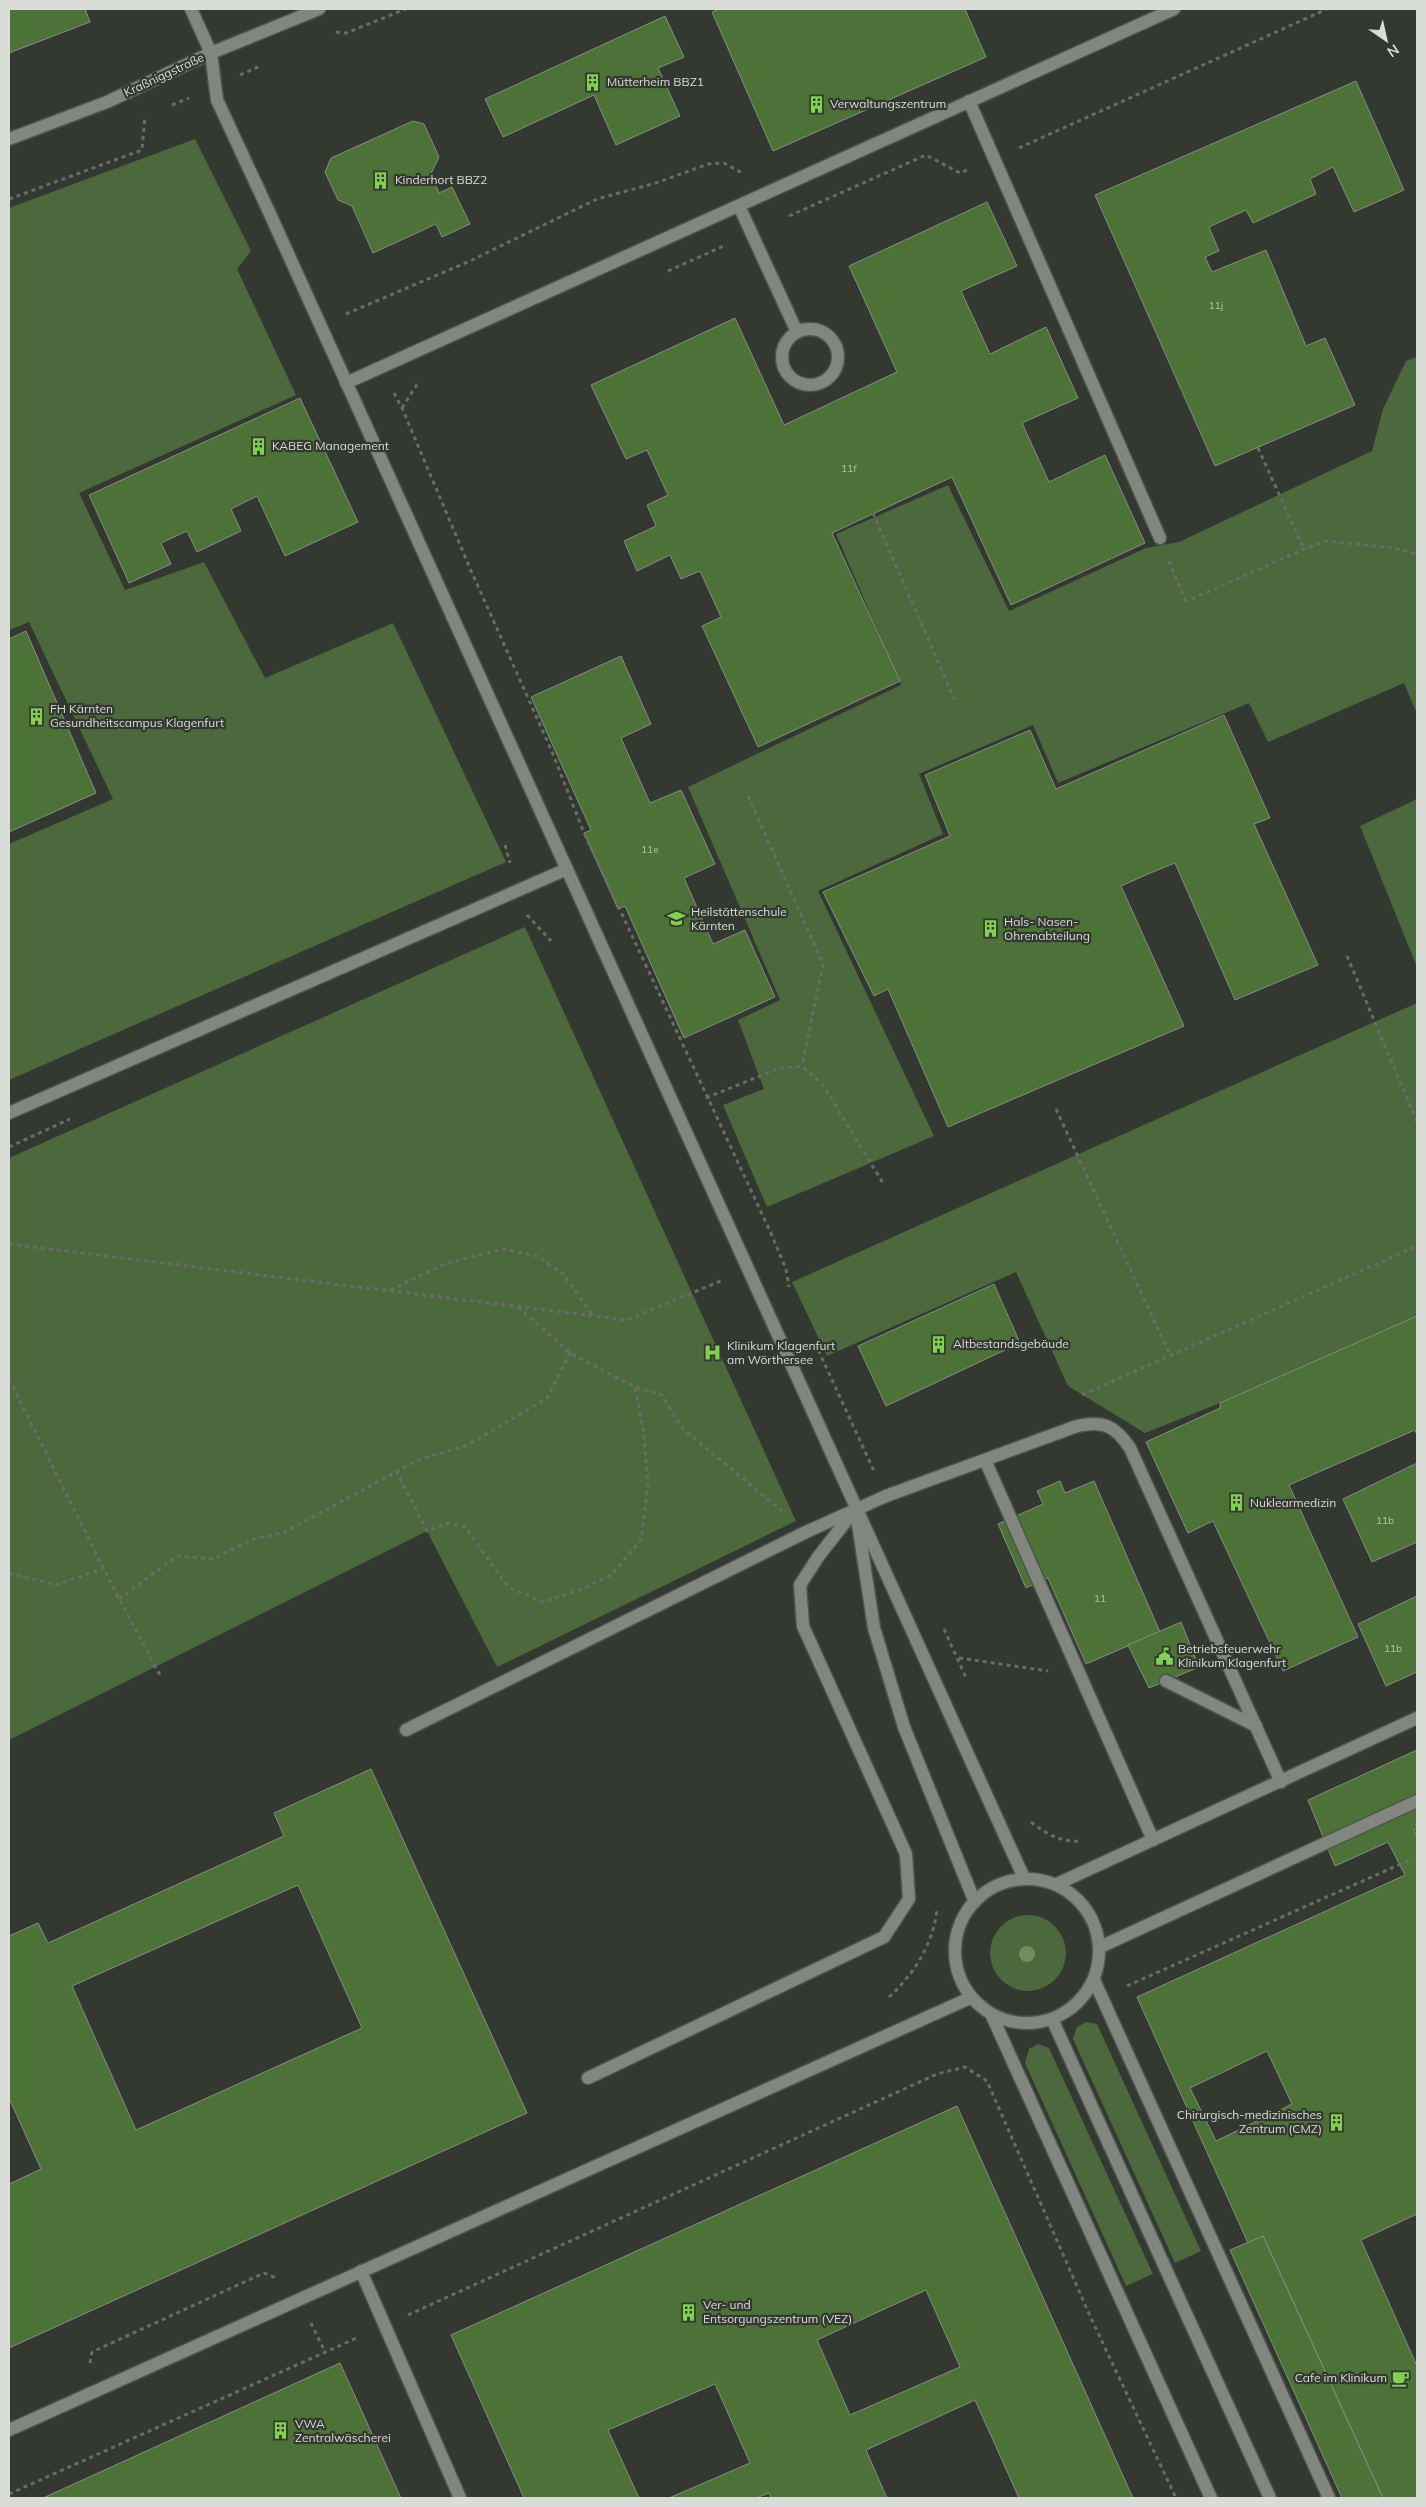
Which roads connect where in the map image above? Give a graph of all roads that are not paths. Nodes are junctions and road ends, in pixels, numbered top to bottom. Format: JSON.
{"nodes":[{"id":1,"x":190,"y":9,"type":"edge"},
{"id":2,"x":319,"y":9,"type":"edge"},
{"id":3,"x":1174,"y":9,"type":"edge"},
{"id":4,"x":211,"y":53,"type":"junction"},
{"id":5,"x":969,"y":101,"type":"junction"},
{"id":6,"x":9,"y":139,"type":"edge"},
{"id":7,"x":739,"y":206,"type":"junction"},
{"id":8,"x":797,"y":332,"type":"junction"},
{"id":9,"x":346,"y":383,"type":"junction"},
{"id":10,"x":1160,"y":538,"type":"road end"},
{"id":11,"x":567,"y":869,"type":"junction"},
{"id":12,"x":9,"y":1113,"type":"edge"},
{"id":13,"x":985,"y":1460,"type":"junction"},
{"id":14,"x":856,"y":1509,"type":"junction"},
{"id":15,"x":1166,"y":1681,"type":"dead end"},
{"id":16,"x":1417,"y":1718,"type":"edge"},
{"id":17,"x":1256,"y":1726,"type":"junction"},
{"id":18,"x":406,"y":1730,"type":"dead end"},
{"id":19,"x":1281,"y":1782,"type":"junction"},
{"id":20,"x":1417,"y":1801,"type":"edge"},
{"id":21,"x":1153,"y":1840,"type":"junction"},
{"id":22,"x":1024,"y":1878,"type":"junction"},
{"id":23,"x":1057,"y":1884,"type":"junction"},
{"id":24,"x":974,"y":1900,"type":"junction"},
{"id":25,"x":1100,"y":1948,"type":"junction"},
{"id":26,"x":1094,"y":1980,"type":"junction"},
{"id":27,"x":970,"y":1998,"type":"junction"},
{"id":28,"x":992,"y":2016,"type":"junction"},
{"id":29,"x":1052,"y":2019,"type":"junction"},
{"id":30,"x":588,"y":2078,"type":"dead end"},
{"id":31,"x":361,"y":2271,"type":"junction"},
{"id":32,"x":9,"y":2430,"type":"edge"},
{"id":33,"x":460,"y":2498,"type":"edge"},
{"id":34,"x":1211,"y":2498,"type":"edge"},
{"id":35,"x":1270,"y":2498,"type":"edge"},
{"id":36,"x":1329,"y":2498,"type":"edge"}],
"edges":[{"from":1,"to":4,"type":"street"},
{"from":2,"to":4,"type":"street","name":"Kraßniggstraße"},
{"from":3,"to":5,"type":"street"},
{"from":4,"to":6,"type":"street","name":"Kraßniggstraße"},
{"from":4,"to":9,"type":"street"},
{"from":5,"to":7,"type":"street"},
{"from":5,"to":10,"type":"street"},
{"from":7,"to":8,"type":"street"},
{"from":7,"to":9,"type":"street"},
{"from":8,"to":8,"type":"street"},
{"from":9,"to":11,"type":"street"},
{"from":11,"to":12,"type":"street"},
{"from":11,"to":14,"type":"street"},
{"from":13,"to":14,"type":"street"},
{"from":13,"to":17,"type":"street"},
{"from":13,"to":21,"type":"street"},
{"from":14,"to":18,"type":"street"},
{"from":14,"to":22,"type":"street"},
{"from":14,"to":24,"type":"street"},
{"from":14,"to":30,"type":"street"},
{"from":15,"to":17,"type":"street"},
{"from":16,"to":19,"type":"street"},
{"from":17,"to":19,"type":"street"},
{"from":19,"to":21,"type":"street"},
{"from":20,"to":25,"type":"street"},
{"from":21,"to":23,"type":"street"},
{"from":22,"to":23,"type":"street"},
{"from":22,"to":24,"type":"street"},
{"from":23,"to":25,"type":"street"},
{"from":24,"to":27,"type":"street"},
{"from":25,"to":26,"type":"street"},
{"from":26,"to":29,"type":"street"},
{"from":26,"to":36,"type":"street"},
{"from":27,"to":28,"type":"street"},
{"from":27,"to":31,"type":"street"},
{"from":28,"to":29,"type":"street"},
{"from":28,"to":34,"type":"street"},
{"from":29,"to":35,"type":"street"},
{"from":31,"to":32,"type":"street"},
{"from":31,"to":33,"type":"street"}]}
